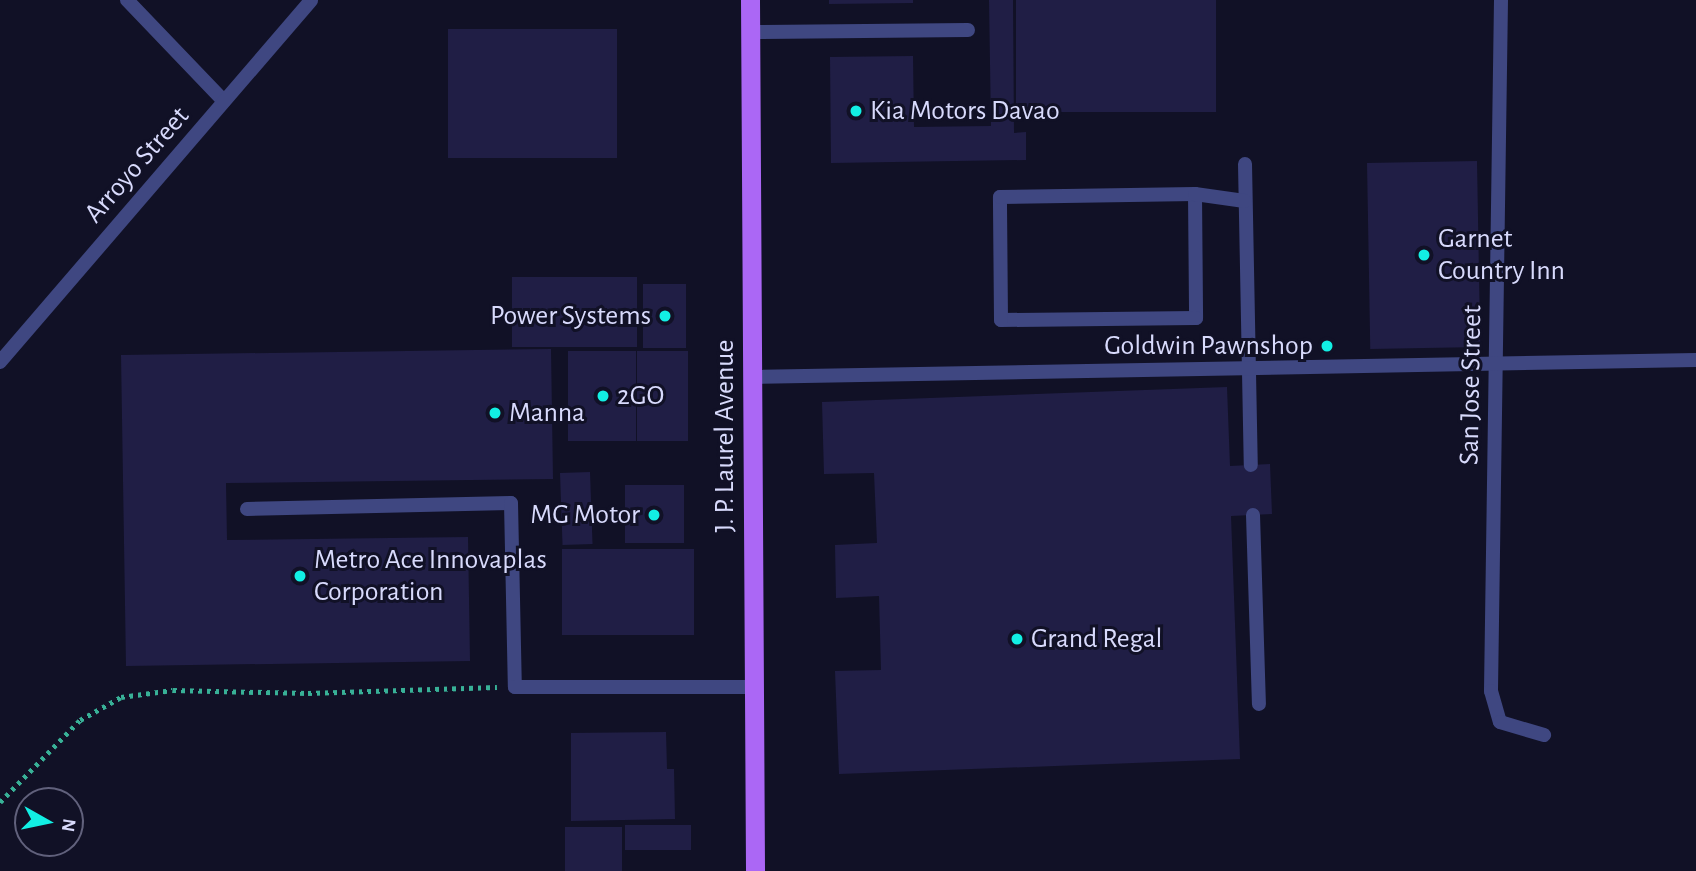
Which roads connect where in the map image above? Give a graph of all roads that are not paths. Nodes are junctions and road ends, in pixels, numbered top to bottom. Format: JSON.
{"nodes":[{"id":1,"x":127,"y":0,"type":"edge"},
{"id":2,"x":310,"y":0,"type":"edge"},
{"id":3,"x":750,"y":0,"type":"edge"},
{"id":4,"x":1501,"y":0,"type":"edge"},
{"id":5,"x":968,"y":30,"type":"dead end"},
{"id":6,"x":751,"y":32,"type":"junction"},
{"id":7,"x":224,"y":101,"type":"junction"},
{"id":8,"x":1245,"y":164,"type":"dead end"},
{"id":9,"x":1195,"y":194,"type":"junction"},
{"id":10,"x":1245,"y":201,"type":"junction"},
{"id":11,"x":1696,"y":360,"type":"edge"},
{"id":12,"x":0,"y":362,"type":"edge"},
{"id":13,"x":1495,"y":362,"type":"junction"},
{"id":14,"x":1248,"y":368,"type":"junction"},
{"id":15,"x":752,"y":377,"type":"junction"},
{"id":16,"x":1251,"y":465,"type":"dead end"},
{"id":17,"x":247,"y":509,"type":"dead end"},
{"id":18,"x":1253,"y":515,"type":"dead end"},
{"id":19,"x":754,"y":687,"type":"junction"},
{"id":20,"x":1259,"y":704,"type":"dead end"},
{"id":21,"x":1544,"y":735,"type":"dead end"},
{"id":22,"x":755,"y":871,"type":"edge"}],
"edges":[{"from":1,"to":7,"type":"street"},
{"from":2,"to":7,"type":"street","name":"Arroyo Street"},
{"from":3,"to":6,"type":"main road","name":"J. P. Laurel Avenue"},
{"from":4,"to":13,"type":"street","name":"San Jose Street"},
{"from":5,"to":6,"type":"street"},
{"from":6,"to":15,"type":"main road","name":"J. P. Laurel Avenue"},
{"from":7,"to":12,"type":"street","name":"Arroyo Street"},
{"from":8,"to":10,"type":"street"},
{"from":9,"to":9,"type":"street"},
{"from":9,"to":10,"type":"street"},
{"from":10,"to":14,"type":"street"},
{"from":11,"to":13,"type":"street"},
{"from":13,"to":14,"type":"street"},
{"from":13,"to":21,"type":"street","name":"San Jose Street"},
{"from":14,"to":15,"type":"street"},
{"from":14,"to":16,"type":"street"},
{"from":15,"to":19,"type":"main road","name":"J. P. Laurel Avenue"},
{"from":17,"to":19,"type":"street"},
{"from":18,"to":20,"type":"street"},
{"from":19,"to":22,"type":"main road","name":"J. P. Laurel Avenue"}]}
